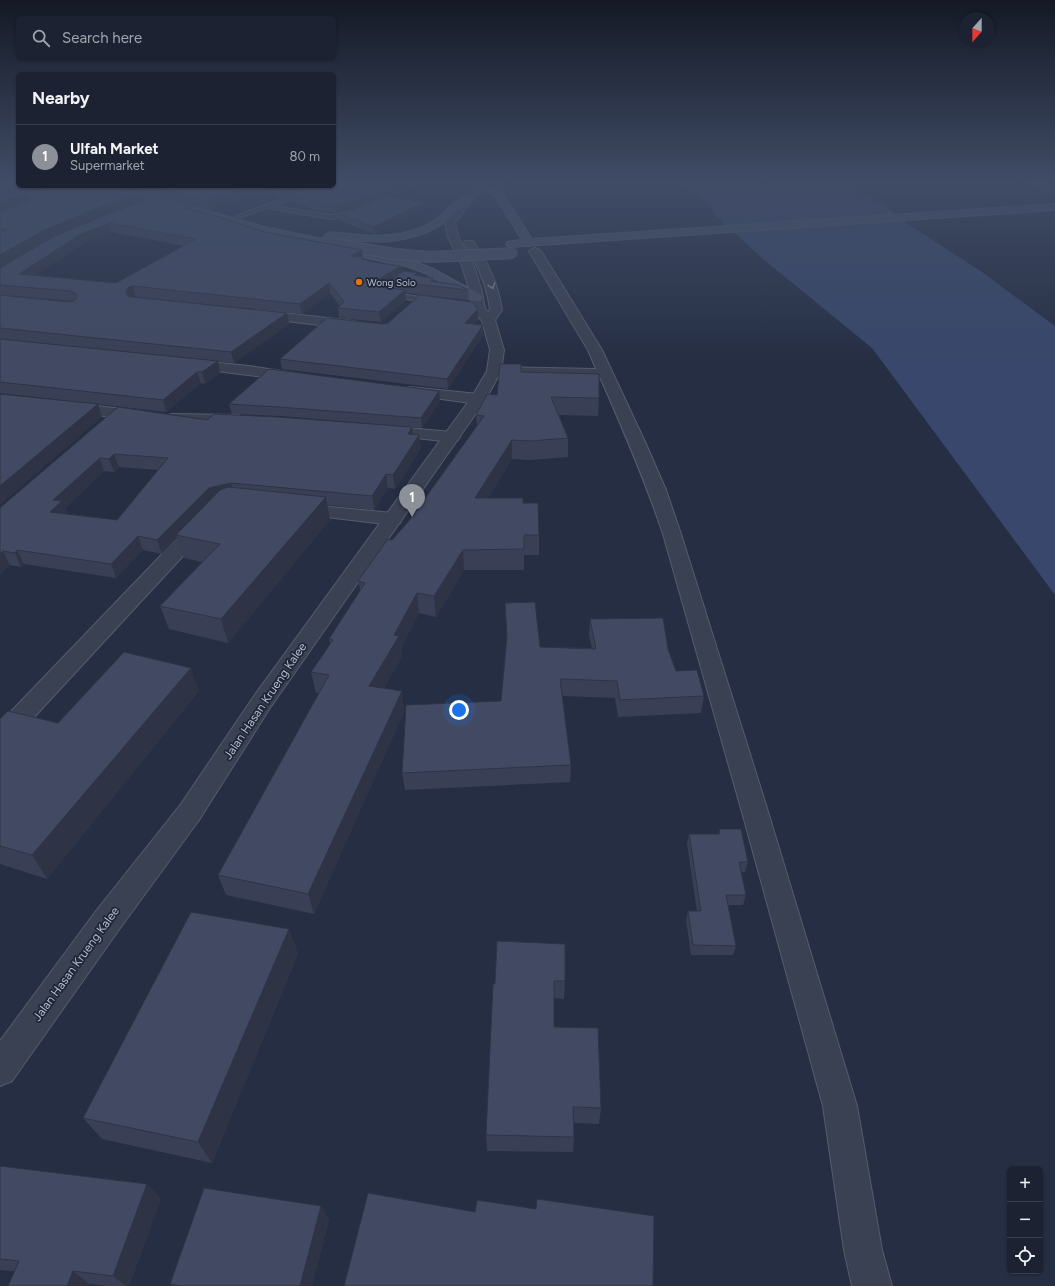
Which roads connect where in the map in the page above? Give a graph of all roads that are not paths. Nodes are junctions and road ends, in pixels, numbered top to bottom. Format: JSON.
{"nodes":[{"id":1,"x":312,"y":243,"type":"edge"},
{"id":2,"x":340,"y":243,"type":"edge"},
{"id":3,"x":456,"y":243,"type":"edge"},
{"id":4,"x":469,"y":243,"type":"edge"},
{"id":5,"x":520,"y":243,"type":"edge"},
{"id":6,"x":594,"y":243,"type":"edge"},
{"id":7,"x":522,"y":248,"type":"junction"},
{"id":8,"x":399,"y":281,"type":"edge"},
{"id":9,"x":432,"y":301,"type":"edge"},
{"id":10,"x":412,"y":303,"type":"joint"},
{"id":11,"x":463,"y":305,"type":"edge"},
{"id":12,"x":482,"y":308,"type":"junction"},
{"id":13,"x":246,"y":313,"type":"edge"},
{"id":14,"x":369,"y":327,"type":"edge"},
{"id":15,"x":179,"y":363,"type":"edge"},
{"id":16,"x":501,"y":371,"type":"junction"},
{"id":17,"x":606,"y":373,"type":"junction"},
{"id":18,"x":308,"y":379,"type":"edge"},
{"id":19,"x":397,"y":390,"type":"edge"},
{"id":20,"x":478,"y":399,"type":"junction"},
{"id":21,"x":55,"y":406,"type":"edge"},
{"id":22,"x":118,"y":414,"type":"junction"},
{"id":23,"x":252,"y":421,"type":"edge"},
{"id":24,"x":100,"y":429,"type":"edge"},
{"id":25,"x":367,"y":429,"type":"edge"},
{"id":26,"x":452,"y":437,"type":"junction"},
{"id":27,"x":277,"y":506,"type":"edge"},
{"id":28,"x":215,"y":510,"type":"edge"},
{"id":29,"x":393,"y":519,"type":"junction"},
{"id":30,"x":2,"y":736,"type":"edge"},
{"id":31,"x":0,"y":1069,"type":"edge"},
{"id":32,"x":872,"y":1286,"type":"edge"}],
"edges":[{"from":1,"to":12,"type":"main road"},
{"from":2,"to":7,"type":"main road","bridge":true},
{"from":3,"to":12,"type":"street","name":"Jalan Hasan Krueng Kalee"},
{"from":4,"to":12,"type":"street","one_way":true},
{"from":5,"to":7,"type":"main road"},
{"from":6,"to":7,"type":"main road"},
{"from":7,"to":17,"type":"street"},
{"from":8,"to":10,"type":"lane"},
{"from":9,"to":10,"type":"street"},
{"from":11,"to":12,"type":"street"},
{"from":12,"to":16,"type":"street","name":"Jalan Hasan Krueng Kalee"},
{"from":13,"to":14,"type":"street"},
{"from":15,"to":18,"type":"street"},
{"from":16,"to":17,"type":"street"},
{"from":16,"to":20,"type":"street","name":"Jalan Hasan Krueng Kalee"},
{"from":17,"to":32,"type":"street"},
{"from":19,"to":20,"type":"street"},
{"from":20,"to":26,"type":"street","name":"Jalan Hasan Krueng Kalee"},
{"from":21,"to":22,"type":"street"},
{"from":22,"to":23,"type":"street"},
{"from":22,"to":24,"type":"street"},
{"from":25,"to":26,"type":"street"},
{"from":26,"to":29,"type":"street","name":"Jalan Hasan Krueng Kalee"},
{"from":27,"to":29,"type":"street"},
{"from":28,"to":30,"type":"street"},
{"from":29,"to":31,"type":"street","name":"Jalan Hasan Krueng Kalee"}]}
